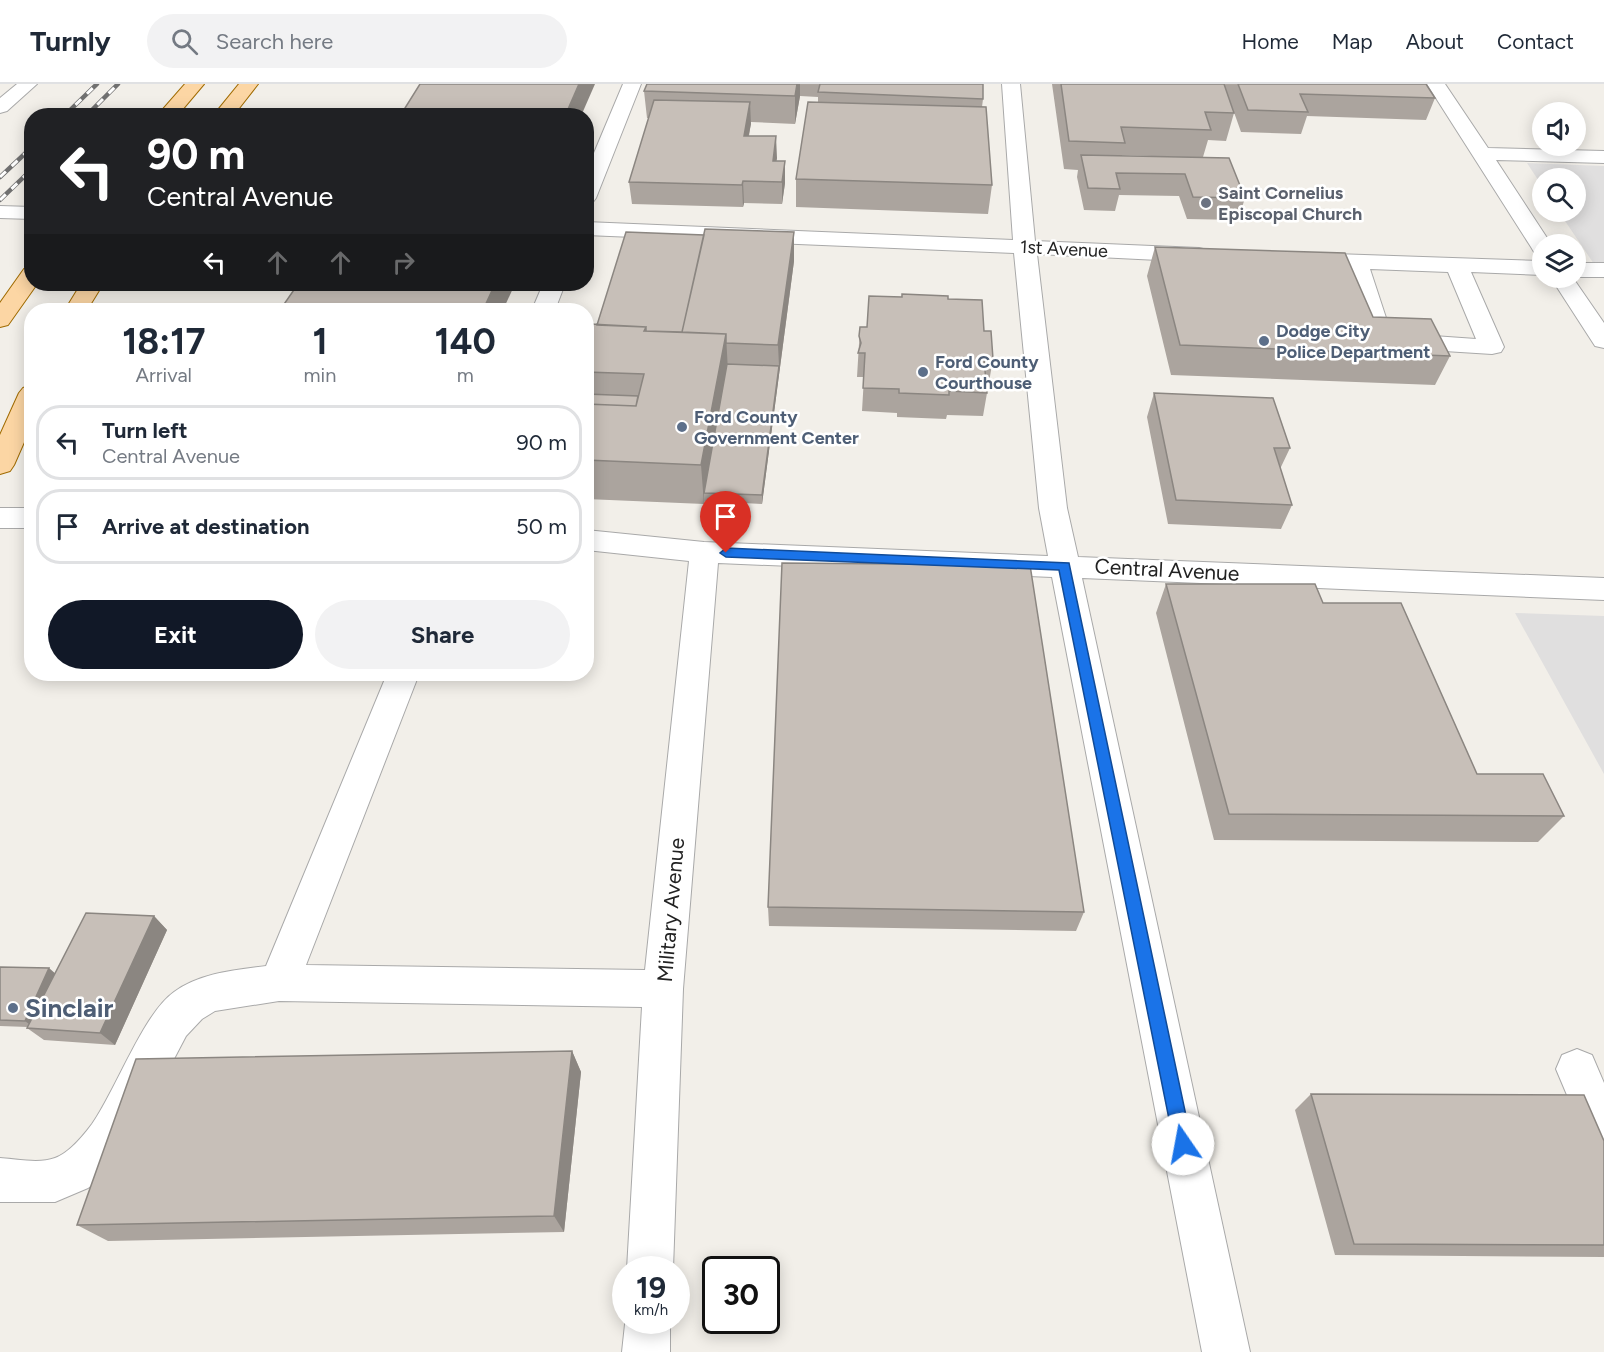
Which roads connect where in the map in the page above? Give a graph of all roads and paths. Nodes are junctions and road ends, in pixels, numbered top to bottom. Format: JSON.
{"nodes":[{"id":1,"x":28,"y":84,"type":"edge"},
{"id":2,"x":195,"y":84,"type":"edge"},
{"id":3,"x":249,"y":84,"type":"edge"},
{"id":4,"x":632,"y":84,"type":"edge"},
{"id":5,"x":1011,"y":84,"type":"edge"},
{"id":6,"x":1436,"y":84,"type":"edge"},
{"id":7,"x":0,"y":107,"type":"edge"},
{"id":8,"x":173,"y":108,"type":"edge"},
{"id":9,"x":229,"y":108,"type":"edge"},
{"id":10,"x":1481,"y":154,"type":"junction"},
{"id":11,"x":1604,"y":157,"type":"edge"},
{"id":12,"x":594,"y":178,"type":"edge"},
{"id":13,"x":0,"y":212,"type":"edge"},
{"id":14,"x":24,"y":213,"type":"edge"},
{"id":15,"x":594,"y":228,"type":"edge"},
{"id":16,"x":1533,"y":234,"type":"edge"},
{"id":17,"x":1027,"y":247,"type":"junction"},
{"id":18,"x":1215,"y":255,"type":"edge"},
{"id":19,"x":1286,"y":259,"type":"edge"},
{"id":20,"x":1356,"y":262,"type":"junction"},
{"id":21,"x":1457,"y":266,"type":"junction"},
{"id":22,"x":1532,"y":268,"type":"edge"},
{"id":23,"x":1586,"y":270,"type":"edge"},
{"id":24,"x":1604,"y":270,"type":"edge"},
{"id":25,"x":24,"y":286,"type":"edge"},
{"id":26,"x":1569,"y":288,"type":"edge"},
{"id":27,"x":0,"y":320,"type":"edge"},
{"id":28,"x":1604,"y":341,"type":"edge"},
{"id":29,"x":24,"y":411,"type":"edge"},
{"id":30,"x":0,"y":465,"type":"edge"},
{"id":31,"x":0,"y":518,"type":"edge"},
{"id":32,"x":24,"y":518,"type":"edge"},
{"id":33,"x":594,"y":541,"type":"edge"},
{"id":34,"x":704,"y":552,"type":"junction"},
{"id":35,"x":1065,"y":566,"type":"junction"},
{"id":36,"x":1604,"y":589,"type":"edge"},
{"id":37,"x":400,"y":681,"type":"edge"},
{"id":38,"x":279,"y":983,"type":"junction"},
{"id":39,"x":663,"y":989,"type":"junction"},
{"id":40,"x":1577,"y":1069,"type":"dead end"},
{"id":41,"x":1604,"y":1132,"type":"edge"},
{"id":42,"x":0,"y":1180,"type":"edge"},
{"id":43,"x":651,"y":1256,"type":"edge"},
{"id":44,"x":647,"y":1334,"type":"edge"},
{"id":45,"x":646,"y":1352,"type":"edge"},
{"id":46,"x":1226,"y":1352,"type":"edge"}],
"edges":[{"from":1,"to":7,"type":"street"},
{"from":2,"to":8,"type":"main road"},
{"from":3,"to":9,"type":"main road"},
{"from":4,"to":12,"type":"street"},
{"from":5,"to":17,"type":"street"},
{"from":6,"to":10,"type":"street"},
{"from":10,"to":11,"type":"street"},
{"from":10,"to":16,"type":"street"},
{"from":13,"to":14,"type":"street"},
{"from":15,"to":17,"type":"street","name":"1st Avenue"},
{"from":17,"to":18,"type":"street","name":"1st Avenue"},
{"from":17,"to":35,"type":"street"},
{"from":19,"to":20,"type":"street"},
{"from":20,"to":21,"type":"street"},
{"from":20,"to":21,"type":"street"},
{"from":21,"to":22,"type":"street"},
{"from":23,"to":24,"type":"street"},
{"from":25,"to":27,"type":"main road"},
{"from":26,"to":28,"type":"street"},
{"from":29,"to":30,"type":"main road"},
{"from":31,"to":32,"type":"street"},
{"from":33,"to":34,"type":"street","name":"Central Avenue"},
{"from":34,"to":35,"type":"street","name":"Central Avenue"},
{"from":34,"to":39,"type":"street","name":"Military Avenue"},
{"from":35,"to":36,"type":"street","name":"Central Avenue"},
{"from":35,"to":46,"type":"street"},
{"from":37,"to":38,"type":"street"},
{"from":38,"to":39,"type":"street"},
{"from":38,"to":42,"type":"street"},
{"from":39,"to":43,"type":"street","name":"Military Avenue"},
{"from":40,"to":41,"type":"street"},
{"from":44,"to":45,"type":"street"}]}
